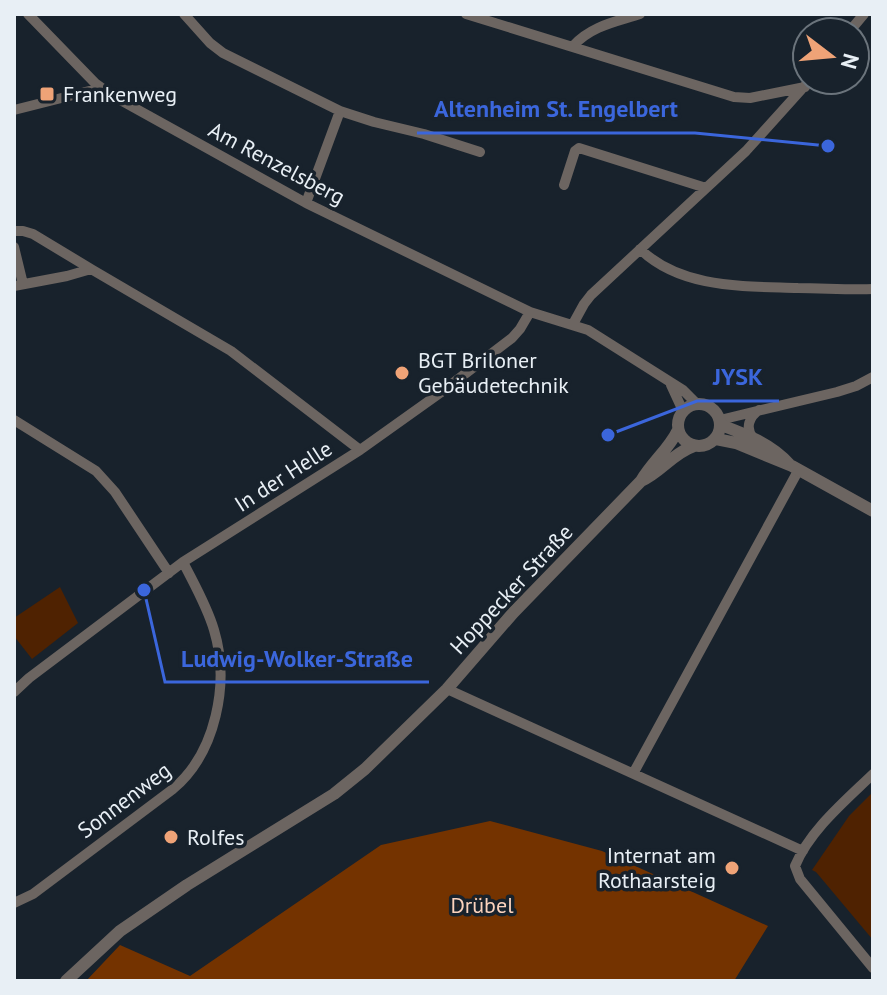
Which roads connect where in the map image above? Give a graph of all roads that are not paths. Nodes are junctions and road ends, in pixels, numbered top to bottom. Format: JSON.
{"nodes":[{"id":1,"x":28,"y":14,"type":"edge"},
{"id":2,"x":184,"y":14,"type":"edge"},
{"id":3,"x":466,"y":14,"type":"edge"},
{"id":4,"x":640,"y":14,"type":"edge"},
{"id":5,"x":573,"y":46,"type":"junction"},
{"id":6,"x":101,"y":88,"type":"junction"},
{"id":7,"x":791,"y":88,"type":"edge"},
{"id":8,"x":796,"y":96,"type":"edge"},
{"id":9,"x":14,"y":110,"type":"edge"},
{"id":10,"x":340,"y":111,"type":"junction"},
{"id":11,"x":480,"y":152,"type":"dead end"},
{"id":12,"x":564,"y":185,"type":"dead end"},
{"id":13,"x":706,"y":188,"type":"junction"},
{"id":14,"x":306,"y":203,"type":"junction"},
{"id":15,"x":14,"y":231,"type":"edge"},
{"id":16,"x":14,"y":247,"type":"edge"},
{"id":17,"x":640,"y":249,"type":"junction"},
{"id":18,"x":91,"y":269,"type":"junction"},
{"id":19,"x":18,"y":285,"type":"edge"},
{"id":20,"x":873,"y":289,"type":"edge"},
{"id":21,"x":530,"y":312,"type":"junction"},
{"id":22,"x":573,"y":324,"type":"junction"},
{"id":23,"x":873,"y":377,"type":"edge"},
{"id":24,"x":670,"y":383,"type":"junction"},
{"id":25,"x":697,"y":404,"type":"junction"},
{"id":26,"x":760,"y":409,"type":"junction"},
{"id":27,"x":683,"y":411,"type":"junction"},
{"id":28,"x":14,"y":420,"type":"edge"},
{"id":29,"x":720,"y":422,"type":"junction"},
{"id":30,"x":678,"y":430,"type":"junction"},
{"id":31,"x":753,"y":438,"type":"junction"},
{"id":32,"x":716,"y":439,"type":"junction"},
{"id":33,"x":694,"y":446,"type":"junction"},
{"id":34,"x":360,"y":450,"type":"junction"},
{"id":35,"x":795,"y":468,"type":"junction"},
{"id":36,"x":641,"y":481,"type":"junction"},
{"id":37,"x":873,"y":511,"type":"edge"},
{"id":38,"x":183,"y":562,"type":"junction"},
{"id":39,"x":169,"y":573,"type":"junction"},
{"id":40,"x":447,"y":689,"type":"junction"},
{"id":41,"x":14,"y":692,"type":"edge"},
{"id":42,"x":634,"y":772,"type":"junction"},
{"id":43,"x":873,"y":774,"type":"edge"},
{"id":44,"x":803,"y":851,"type":"junction"},
{"id":45,"x":14,"y":903,"type":"edge"},
{"id":46,"x":873,"y":968,"type":"edge"},
{"id":47,"x":66,"y":981,"type":"edge"}],
"edges":[{"from":1,"to":6,"type":"street","name":"Am Renzelsberg"},
{"from":2,"to":10,"type":"street"},
{"from":3,"to":5,"type":"street"},
{"from":4,"to":5,"type":"street"},
{"from":5,"to":7,"type":"street"},
{"from":6,"to":9,"type":"street"},
{"from":6,"to":14,"type":"street","name":"Am Renzelsberg"},
{"from":8,"to":13,"type":"street"},
{"from":10,"to":11,"type":"street"},
{"from":10,"to":14,"type":"street"},
{"from":12,"to":13,"type":"street"},
{"from":13,"to":17,"type":"street"},
{"from":14,"to":21,"type":"street","name":"Am Renzelsberg"},
{"from":15,"to":18,"type":"street"},
{"from":16,"to":19,"type":"street"},
{"from":17,"to":20,"type":"street"},
{"from":17,"to":22,"type":"street"},
{"from":18,"to":19,"type":"street"},
{"from":18,"to":34,"type":"street"},
{"from":21,"to":22,"type":"street"},
{"from":21,"to":34,"type":"street","name":"In der Helle"},
{"from":22,"to":24,"type":"street"},
{"from":23,"to":26,"type":"street"},
{"from":24,"to":25,"type":"street"},
{"from":24,"to":27,"type":"street"},
{"from":25,"to":27,"type":"street"},
{"from":25,"to":29,"type":"street"},
{"from":26,"to":29,"type":"street"},
{"from":26,"to":31,"type":"street"},
{"from":27,"to":30,"type":"street"},
{"from":28,"to":39,"type":"street"},
{"from":29,"to":31,"type":"street"},
{"from":29,"to":32,"type":"street"},
{"from":30,"to":33,"type":"street"},
{"from":30,"to":36,"type":"street","name":"Hoppecker Straße"},
{"from":31,"to":35,"type":"street"},
{"from":32,"to":33,"type":"street"},
{"from":32,"to":35,"type":"street"},
{"from":33,"to":36,"type":"street","name":"Hoppecker Straße"},
{"from":34,"to":38,"type":"street","name":"In der Helle"},
{"from":35,"to":37,"type":"street"},
{"from":35,"to":42,"type":"street"},
{"from":36,"to":40,"type":"street","name":"Hoppecker Straße"},
{"from":38,"to":39,"type":"street","name":"In der Helle"},
{"from":38,"to":45,"type":"street","name":"Sonnenweg"},
{"from":39,"to":41,"type":"street","name":"In der Helle"},
{"from":40,"to":42,"type":"street"},
{"from":40,"to":47,"type":"street","name":"Hoppecker Straße"},
{"from":42,"to":44,"type":"street"},
{"from":43,"to":44,"type":"street"},
{"from":44,"to":46,"type":"street"}]}
